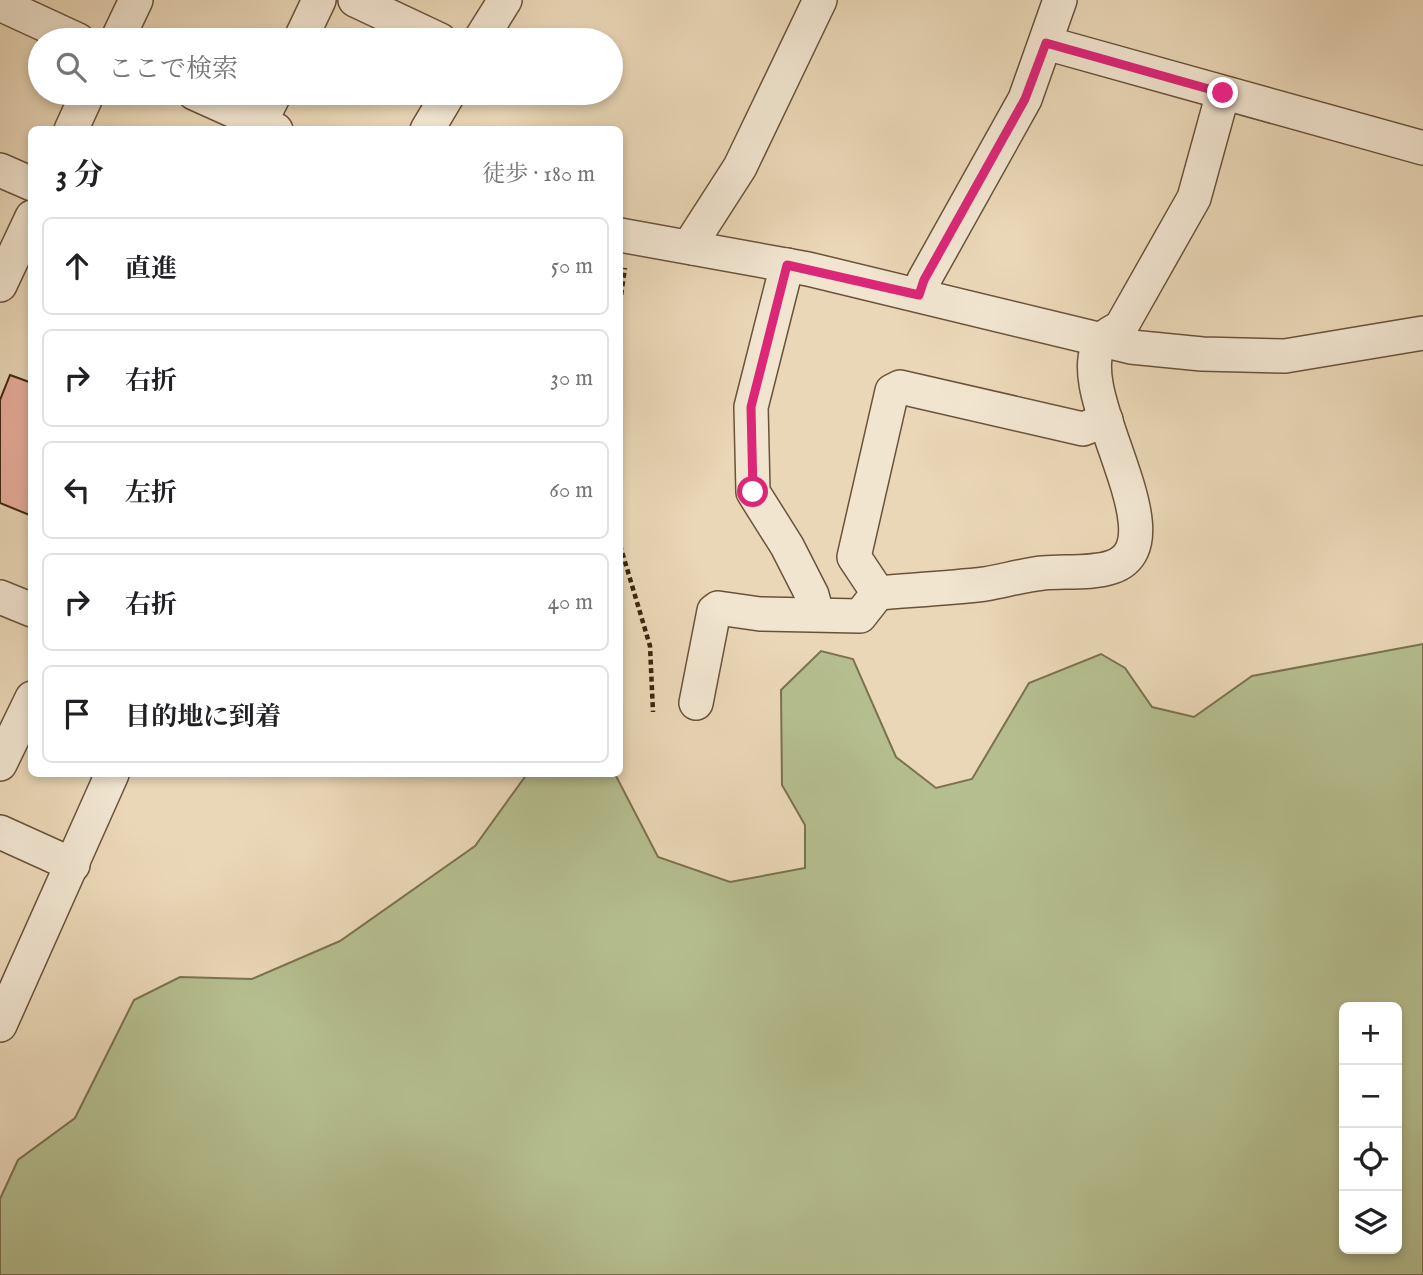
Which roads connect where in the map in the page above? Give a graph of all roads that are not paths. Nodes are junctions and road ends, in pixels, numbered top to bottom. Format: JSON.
{"nodes":[{"id":1,"x":136,"y":0,"type":"edge"},
{"id":2,"x":319,"y":0,"type":"edge"},
{"id":3,"x":355,"y":0,"type":"edge"},
{"id":4,"x":505,"y":0,"type":"edge"},
{"id":5,"x":820,"y":0,"type":"edge"},
{"id":6,"x":1060,"y":0,"type":"edge"},
{"id":7,"x":0,"y":4,"type":"edge"},
{"id":8,"x":52,"y":28,"type":"edge"},
{"id":9,"x":123,"y":28,"type":"edge"},
{"id":10,"x":306,"y":28,"type":"edge"},
{"id":11,"x":414,"y":28,"type":"edge"},
{"id":12,"x":488,"y":28,"type":"edge"},
{"id":13,"x":1046,"y":43,"type":"junction"},
{"id":14,"x":1223,"y":93,"type":"junction"},
{"id":15,"x":82,"y":105,"type":"edge"},
{"id":16,"x":221,"y":105,"type":"edge"},
{"id":17,"x":272,"y":105,"type":"edge"},
{"id":18,"x":442,"y":105,"type":"edge"},
{"id":19,"x":73,"y":126,"type":"edge"},
{"id":20,"x":268,"y":126,"type":"edge"},
{"id":21,"x":429,"y":126,"type":"edge"},
{"id":22,"x":1423,"y":148,"type":"edge"},
{"id":23,"x":0,"y":170,"type":"edge"},
{"id":24,"x":28,"y":182,"type":"edge"},
{"id":25,"x":28,"y":226,"type":"edge"},
{"id":26,"x":623,"y":236,"type":"edge"},
{"id":27,"x":693,"y":248,"type":"junction"},
{"id":28,"x":787,"y":265,"type":"junction"},
{"id":29,"x":0,"y":285,"type":"edge"},
{"id":30,"x":919,"y":295,"type":"junction"},
{"id":31,"x":1423,"y":333,"type":"edge"},
{"id":32,"x":1102,"y":340,"type":"junction"},
{"id":33,"x":1107,"y":421,"type":"junction"},
{"id":34,"x":878,"y":593,"type":"junction"},
{"id":35,"x":0,"y":597,"type":"edge"},
{"id":36,"x":28,"y":608,"type":"edge"},
{"id":37,"x":817,"y":614,"type":"junction"},
{"id":38,"x":696,"y":703,"type":"dead end"},
{"id":39,"x":28,"y":706,"type":"edge"},
{"id":40,"x":0,"y":764,"type":"edge"},
{"id":41,"x":111,"y":777,"type":"edge"},
{"id":42,"x":0,"y":832,"type":"edge"},
{"id":43,"x":73,"y":865,"type":"junction"},
{"id":44,"x":0,"y":1025,"type":"edge"}],
"edges":[{"from":1,"to":9,"type":"street"},
{"from":2,"to":10,"type":"street"},
{"from":3,"to":11,"type":"street"},
{"from":4,"to":12,"type":"street"},
{"from":5,"to":27,"type":"street"},
{"from":6,"to":13,"type":"street"},
{"from":7,"to":8,"type":"street"},
{"from":13,"to":14,"type":"street"},
{"from":13,"to":30,"type":"street"},
{"from":14,"to":22,"type":"street"},
{"from":14,"to":32,"type":"street"},
{"from":15,"to":19,"type":"street"},
{"from":16,"to":20,"type":"street"},
{"from":17,"to":20,"type":"street"},
{"from":18,"to":21,"type":"street"},
{"from":23,"to":24,"type":"street"},
{"from":25,"to":29,"type":"street"},
{"from":26,"to":27,"type":"street"},
{"from":27,"to":28,"type":"street"},
{"from":28,"to":30,"type":"street"},
{"from":28,"to":37,"type":"street"},
{"from":30,"to":32,"type":"street"},
{"from":31,"to":32,"type":"street"},
{"from":32,"to":33,"type":"street"},
{"from":33,"to":34,"type":"street"},
{"from":33,"to":34,"type":"street"},
{"from":34,"to":37,"type":"street"},
{"from":35,"to":36,"type":"street"},
{"from":37,"to":38,"type":"street"},
{"from":39,"to":40,"type":"street"},
{"from":41,"to":43,"type":"street"},
{"from":42,"to":43,"type":"street"},
{"from":43,"to":44,"type":"street"}]}
